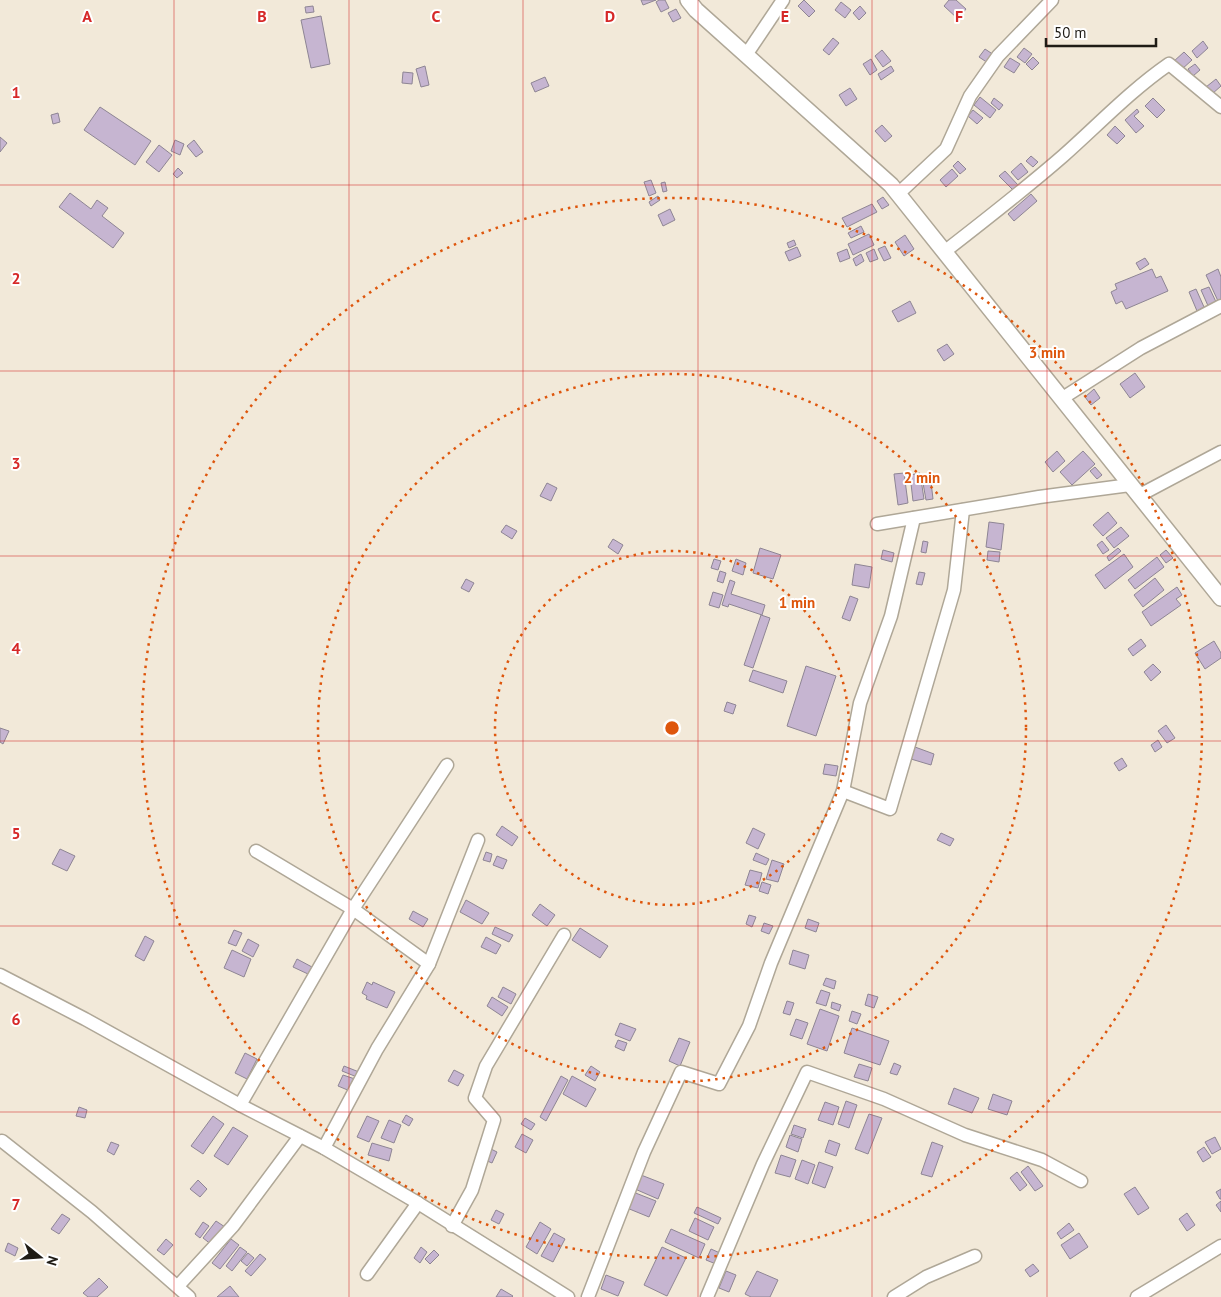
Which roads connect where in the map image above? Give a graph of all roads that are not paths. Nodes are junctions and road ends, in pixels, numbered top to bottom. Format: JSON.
{"nodes":[{"id":1,"x":688,"y":0,"type":"edge"},
{"id":2,"x":783,"y":0,"type":"edge"},
{"id":3,"x":1052,"y":0,"type":"edge"},
{"id":4,"x":746,"y":54,"type":"junction"},
{"id":5,"x":1221,"y":107,"type":"edge"},
{"id":6,"x":898,"y":194,"type":"junction"},
{"id":7,"x":944,"y":252,"type":"junction"},
{"id":8,"x":1221,"y":306,"type":"edge"},
{"id":9,"x":1061,"y":399,"type":"junction"},
{"id":10,"x":1221,"y":452,"type":"edge"},
{"id":11,"x":1134,"y":491,"type":"junction"},
{"id":12,"x":963,"y":510,"type":"junction"},
{"id":13,"x":914,"y":518,"type":"junction"},
{"id":14,"x":877,"y":524,"type":"dead end"},
{"id":15,"x":1221,"y":598,"type":"edge"},
{"id":16,"x":447,"y":765,"type":"dead end"},
{"id":17,"x":843,"y":791,"type":"junction"},
{"id":18,"x":478,"y":840,"type":"dead end"},
{"id":19,"x":256,"y":852,"type":"dead end"},
{"id":20,"x":353,"y":909,"type":"junction"},
{"id":21,"x":564,"y":935,"type":"dead end"},
{"id":22,"x":429,"y":964,"type":"junction"},
{"id":23,"x":0,"y":975,"type":"edge"},
{"id":24,"x":240,"y":1105,"type":"junction"},
{"id":25,"x":300,"y":1136,"type":"junction"},
{"id":26,"x":2,"y":1141,"type":"dead end"},
{"id":27,"x":324,"y":1148,"type":"junction"},
{"id":28,"x":1081,"y":1181,"type":"dead end"},
{"id":29,"x":418,"y":1203,"type":"junction"},
{"id":30,"x":452,"y":1226,"type":"junction"},
{"id":31,"x":1221,"y":1246,"type":"edge"},
{"id":32,"x":975,"y":1256,"type":"dead end"},
{"id":33,"x":367,"y":1274,"type":"dead end"},
{"id":34,"x":178,"y":1286,"type":"junction"},
{"id":35,"x":189,"y":1297,"type":"edge"},
{"id":36,"x":568,"y":1297,"type":"edge"},
{"id":37,"x":588,"y":1297,"type":"edge"},
{"id":38,"x":707,"y":1297,"type":"edge"},
{"id":39,"x":894,"y":1297,"type":"edge"},
{"id":40,"x":1137,"y":1297,"type":"edge"}],
"edges":[{"from":1,"to":4,"type":"street"},
{"from":2,"to":4,"type":"street"},
{"from":3,"to":6,"type":"street"},
{"from":4,"to":6,"type":"street"},
{"from":5,"to":7,"type":"street"},
{"from":6,"to":7,"type":"street"},
{"from":7,"to":9,"type":"street"},
{"from":8,"to":9,"type":"street"},
{"from":9,"to":11,"type":"street"},
{"from":10,"to":11,"type":"street"},
{"from":11,"to":12,"type":"street"},
{"from":11,"to":15,"type":"street"},
{"from":12,"to":13,"type":"street"},
{"from":12,"to":17,"type":"street"},
{"from":13,"to":14,"type":"street"},
{"from":13,"to":17,"type":"street"},
{"from":16,"to":20,"type":"street"},
{"from":17,"to":37,"type":"street"},
{"from":18,"to":22,"type":"street"},
{"from":19,"to":20,"type":"street"},
{"from":20,"to":22,"type":"street"},
{"from":20,"to":24,"type":"street"},
{"from":21,"to":30,"type":"street"},
{"from":22,"to":27,"type":"street"},
{"from":23,"to":24,"type":"street"},
{"from":24,"to":25,"type":"street"},
{"from":25,"to":27,"type":"street"},
{"from":25,"to":34,"type":"street"},
{"from":26,"to":34,"type":"street"},
{"from":27,"to":29,"type":"street"},
{"from":28,"to":38,"type":"street"},
{"from":29,"to":30,"type":"street"},
{"from":29,"to":33,"type":"street"},
{"from":30,"to":36,"type":"street"},
{"from":31,"to":40,"type":"street"},
{"from":32,"to":39,"type":"street"},
{"from":34,"to":35,"type":"street"}]}
